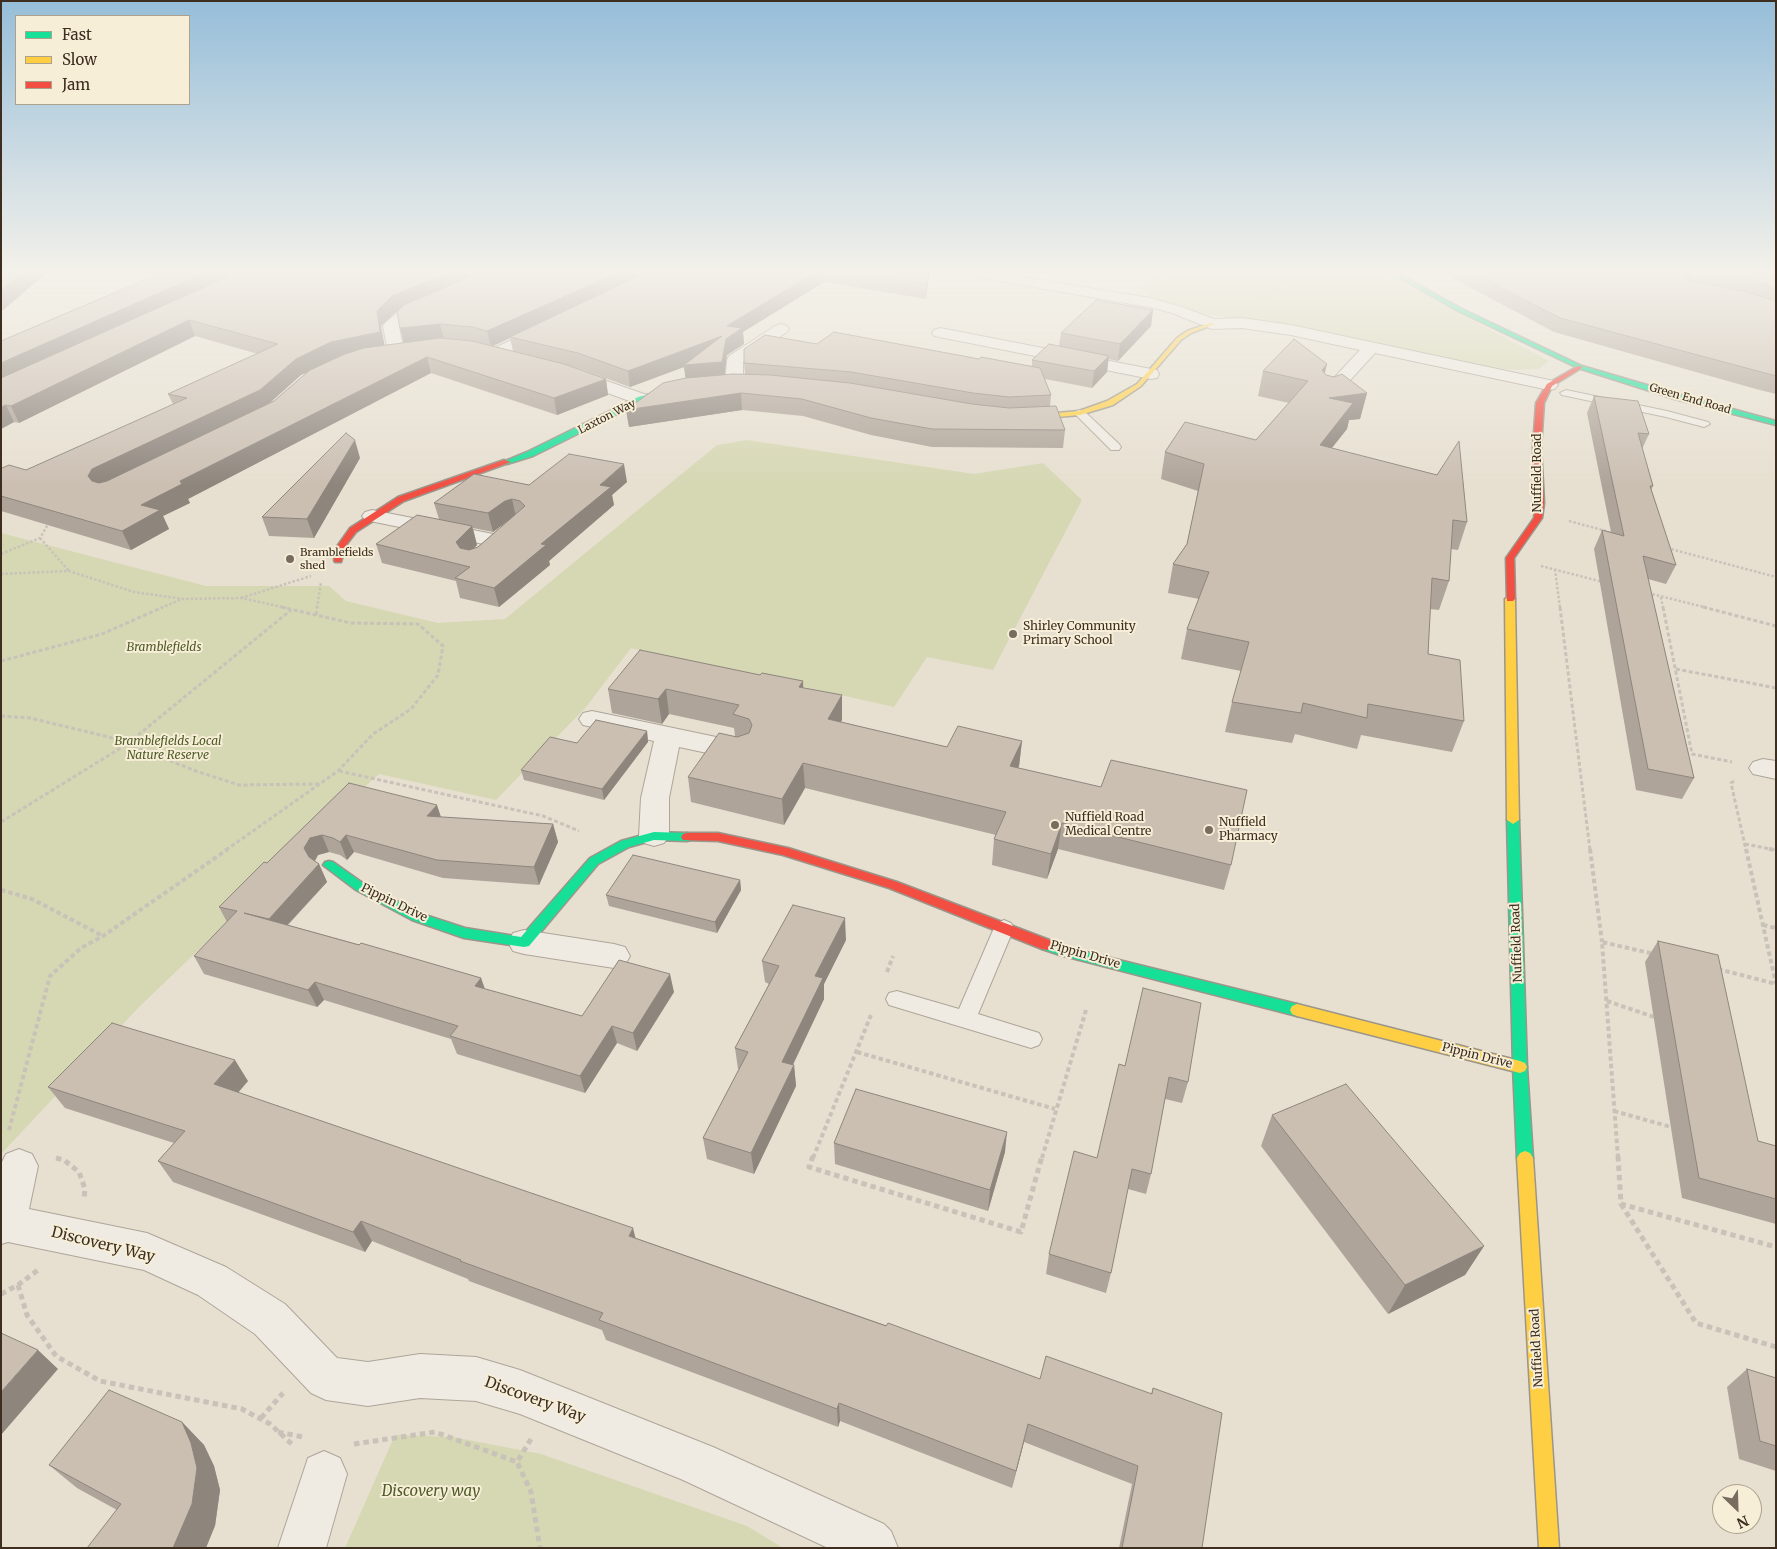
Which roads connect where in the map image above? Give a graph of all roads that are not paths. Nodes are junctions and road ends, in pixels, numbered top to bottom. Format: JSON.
{"nodes":[{"id":1,"x":394,"y":342,"type":"edge"},
{"id":2,"x":509,"y":342,"type":"edge"},
{"id":3,"x":761,"y":342,"type":"edge"},
{"id":4,"x":988,"y":342,"type":"edge"},
{"id":5,"x":1178,"y":342,"type":"edge"},
{"id":6,"x":1353,"y":342,"type":"edge"},
{"id":7,"x":1528,"y":342,"type":"edge"},
{"id":8,"x":1372,"y":346,"type":"junction"},
{"id":9,"x":396,"y":352,"type":"edge"},
{"id":10,"x":520,"y":361,"type":"edge"},
{"id":11,"x":1580,"y":367,"type":"junction"},
{"id":12,"x":556,"y":370,"type":"edge"},
{"id":13,"x":1151,"y":374,"type":"junction"},
{"id":14,"x":734,"y":384,"type":"edge"},
{"id":15,"x":1550,"y":385,"type":"junction"},
{"id":16,"x":688,"y":388,"type":"edge"},
{"id":17,"x":1566,"y":394,"type":"dead end"},
{"id":18,"x":1327,"y":395,"type":"edge"},
{"id":19,"x":1678,"y":397,"type":"junction"},
{"id":20,"x":641,"y":399,"type":"junction"},
{"id":21,"x":1080,"y":413,"type":"junction"},
{"id":22,"x":1667,"y":414,"type":"junction"},
{"id":23,"x":1008,"y":418,"type":"edge"},
{"id":24,"x":1776,"y":423,"type":"edge"},
{"id":25,"x":1704,"y":424,"type":"dead end"},
{"id":26,"x":1661,"y":428,"type":"dead end"},
{"id":27,"x":1115,"y":447,"type":"dead end"},
{"id":28,"x":372,"y":516,"type":"junction"},
{"id":29,"x":480,"y":555,"type":"edge"},
{"id":30,"x":338,"y":560,"type":"road end"},
{"id":31,"x":592,"y":719,"type":"dead end"},
{"id":32,"x":668,"y":736,"type":"junction"},
{"id":33,"x":740,"y":751,"type":"edge"},
{"id":34,"x":654,"y":836,"type":"junction"},
{"id":35,"x":329,"y":865,"type":"dead end"},
{"id":36,"x":1004,"y":928,"type":"junction"},
{"id":37,"x":524,"y":942,"type":"junction"},
{"id":38,"x":614,"y":956,"type":"dead end"},
{"id":39,"x":897,"y":999,"type":"dead end"},
{"id":40,"x":965,"y":1019,"type":"junction"},
{"id":41,"x":1031,"y":1039,"type":"dead end"},
{"id":42,"x":1520,"y":1067,"type":"junction"},
{"id":43,"x":19,"y":1166,"type":"road end"},
{"id":44,"x":4,"y":1224,"type":"edge"},
{"id":45,"x":325,"y":1452,"type":"road end"},
{"id":46,"x":302,"y":1548,"type":"edge"},
{"id":47,"x":874,"y":1548,"type":"edge"},
{"id":48,"x":1549,"y":1548,"type":"edge"}],
"edges":[{"from":1,"to":9,"type":"street"},
{"from":2,"to":10,"type":"street"},
{"from":3,"to":14,"type":"street"},
{"from":4,"to":13,"type":"street"},
{"from":5,"to":13,"type":"street"},
{"from":6,"to":8,"type":"street"},
{"from":7,"to":11,"type":"street","name":"Green End Road"},
{"from":8,"to":15,"type":"street"},
{"from":8,"to":18,"type":"street"},
{"from":11,"to":15,"type":"street"},
{"from":11,"to":19,"type":"street","name":"Green End Road"},
{"from":12,"to":20,"type":"street"},
{"from":13,"to":21,"type":"street"},
{"from":15,"to":42,"type":"street","name":"Nuffield Road"},
{"from":16,"to":20,"type":"street","name":"Laxton Way"},
{"from":17,"to":22,"type":"lane"},
{"from":19,"to":22,"type":"lane"},
{"from":19,"to":24,"type":"street","name":"Green End Road"},
{"from":20,"to":28,"type":"street","name":"Laxton Way"},
{"from":21,"to":23,"type":"street"},
{"from":21,"to":27,"type":"lane"},
{"from":22,"to":25,"type":"lane"},
{"from":22,"to":26,"type":"lane"},
{"from":28,"to":29,"type":"street"},
{"from":28,"to":30,"type":"street","name":"Laxton Way"},
{"from":31,"to":32,"type":"street"},
{"from":32,"to":33,"type":"street"},
{"from":32,"to":34,"type":"street"},
{"from":34,"to":36,"type":"street","name":"Pippin Drive"},
{"from":34,"to":37,"type":"street","name":"Pippin Drive"},
{"from":35,"to":37,"type":"street","name":"Pippin Drive"},
{"from":36,"to":40,"type":"lane"},
{"from":36,"to":42,"type":"street","name":"Pippin Drive"},
{"from":37,"to":38,"type":"street","name":"Pippin Drive"},
{"from":39,"to":40,"type":"lane"},
{"from":40,"to":41,"type":"lane"},
{"from":42,"to":48,"type":"street","name":"Nuffield Road"},
{"from":43,"to":44,"type":"street","name":"Discovery Way"},
{"from":44,"to":47,"type":"street","name":"Discovery Way"},
{"from":45,"to":46,"type":"street"}]}
